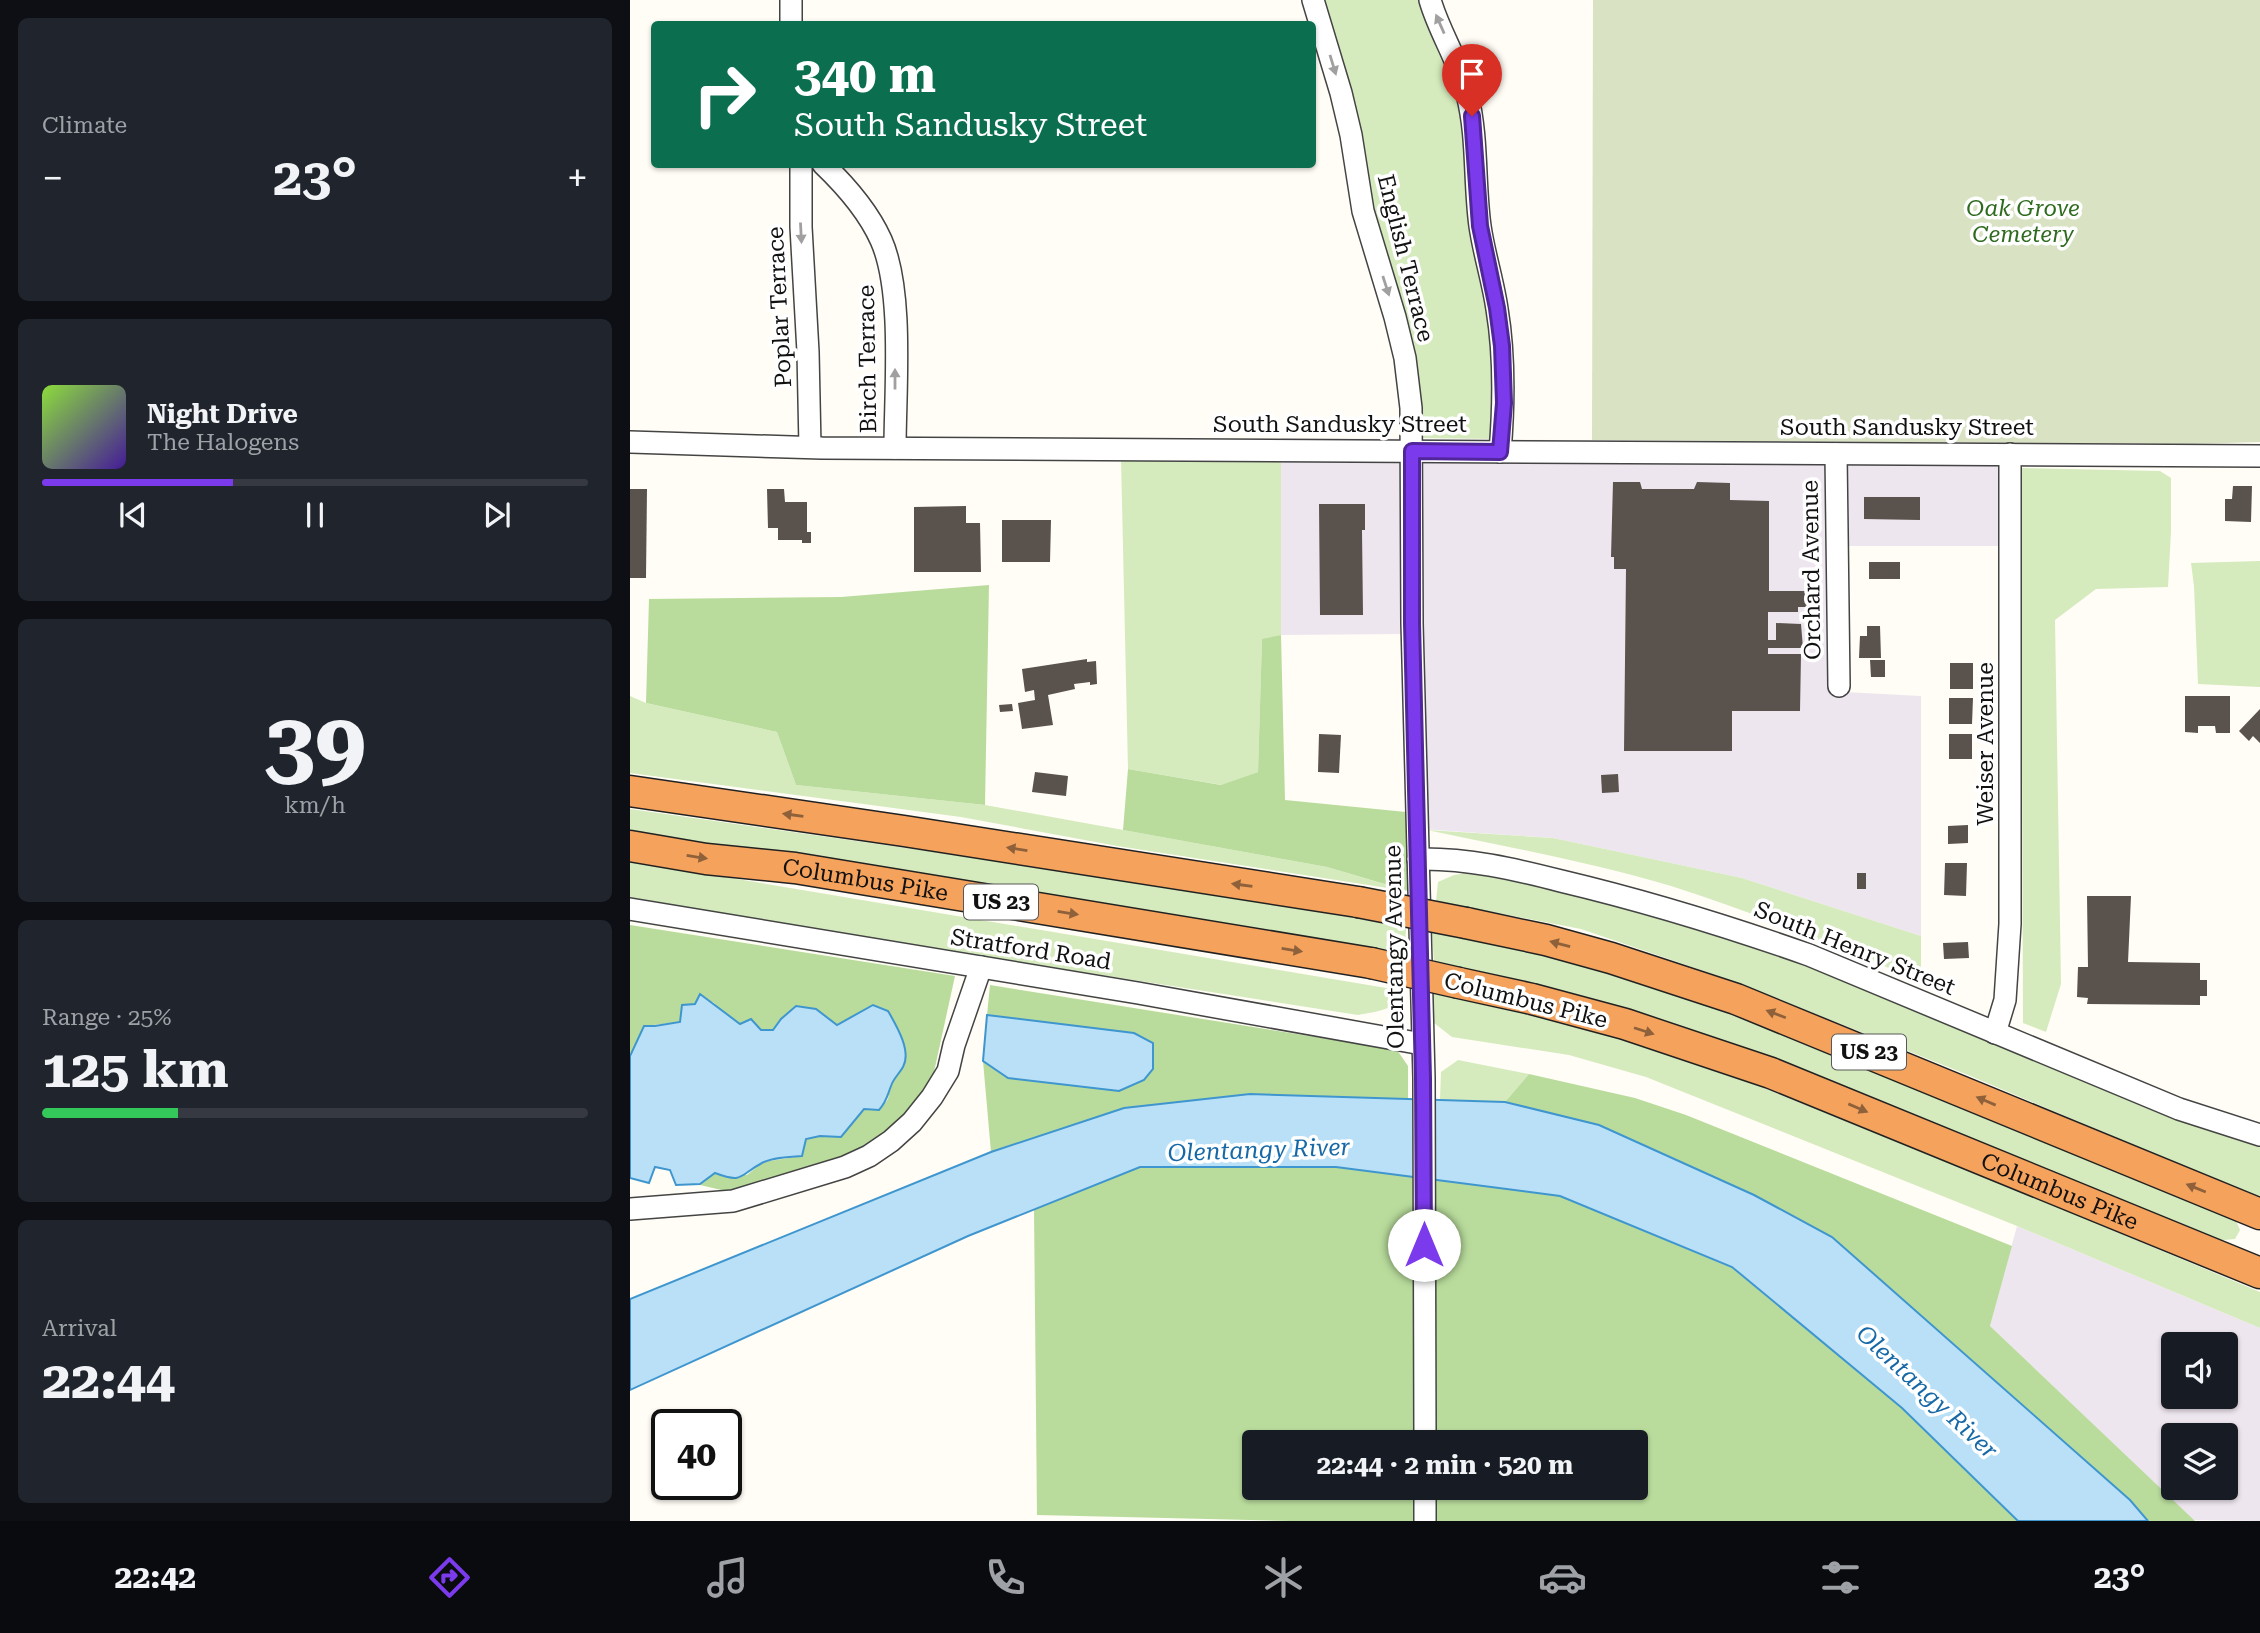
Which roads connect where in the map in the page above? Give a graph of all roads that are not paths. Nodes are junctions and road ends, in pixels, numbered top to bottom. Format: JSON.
{"nodes":[{"id":1,"x":791,"y":0,"type":"edge"},
{"id":2,"x":1313,"y":0,"type":"edge"},
{"id":3,"x":1430,"y":0,"type":"edge"},
{"id":4,"x":791,"y":21,"type":"edge"},
{"id":5,"x":801,"y":168,"type":"edge"},
{"id":6,"x":827,"y":168,"type":"edge"},
{"id":7,"x":630,"y":442,"type":"edge"},
{"id":8,"x":810,"y":447,"type":"junction"},
{"id":9,"x":895,"y":448,"type":"junction"},
{"id":10,"x":1412,"y":451,"type":"junction"},
{"id":11,"x":1500,"y":452,"type":"junction"},
{"id":12,"x":1836,"y":453,"type":"junction"},
{"id":13,"x":2010,"y":454,"type":"junction"},
{"id":14,"x":2260,"y":456,"type":"edge"},
{"id":15,"x":1839,"y":687,"type":"dead end"},
{"id":16,"x":630,"y":791,"type":"edge"},
{"id":17,"x":630,"y":846,"type":"edge"},
{"id":18,"x":1418,"y":859,"type":"junction"},
{"id":19,"x":630,"y":909,"type":"edge"},
{"id":20,"x":981,"y":967,"type":"junction"},
{"id":21,"x":1995,"y":1033,"type":"junction"},
{"id":22,"x":1422,"y":1044,"type":"junction"},
{"id":23,"x":2260,"y":1135,"type":"edge"},
{"id":24,"x":630,"y":1209,"type":"edge"},
{"id":25,"x":2260,"y":1214,"type":"edge"},
{"id":26,"x":2260,"y":1273,"type":"edge"},
{"id":27,"x":1425,"y":1430,"type":"edge"},
{"id":28,"x":1425,"y":1500,"type":"edge"},
{"id":29,"x":1426,"y":1521,"type":"edge"}],
"edges":[{"from":1,"to":4,"type":"street"},
{"from":2,"to":10,"type":"street","name":"English Terrace","one_way":true},
{"from":11,"to":3,"type":"street","one_way":true},
{"from":5,"to":8,"type":"street","name":"Poplar Terrace","one_way":true},
{"from":9,"to":6,"type":"street","name":"Birch Terrace","one_way":true},
{"from":7,"to":8,"type":"street","name":"South Sandusky Street"},
{"from":8,"to":9,"type":"street","name":"South Sandusky Street"},
{"from":9,"to":10,"type":"street","name":"South Sandusky Street"},
{"from":10,"to":11,"type":"street","name":"South Sandusky Street"},
{"from":10,"to":18,"type":"street","name":"Olentangy Avenue"},
{"from":11,"to":12,"type":"street","name":"South Sandusky Street"},
{"from":12,"to":13,"type":"street","name":"South Sandusky Street"},
{"from":12,"to":15,"type":"street","name":"Orchard Avenue"},
{"from":13,"to":14,"type":"street","name":"South Sandusky Street"},
{"from":13,"to":21,"type":"street","name":"Weiser Avenue"},
{"from":25,"to":16,"type":"highway","number":"US 23","one_way":true,"bridge":true},
{"from":17,"to":26,"type":"highway","name":"Columbus Pike","number":"US 23","one_way":true,"bridge":true},
{"from":18,"to":21,"type":"street","name":"South Henry Street"},
{"from":18,"to":22,"type":"street","name":"Olentangy Avenue"},
{"from":19,"to":20,"type":"street","name":"Stratford Road"},
{"from":20,"to":22,"type":"street","name":"Stratford Road"},
{"from":20,"to":24,"type":"street"},
{"from":21,"to":23,"type":"street","name":"South Henry Street"},
{"from":22,"to":27,"type":"street","name":"Olentangy Avenue"},
{"from":28,"to":29,"type":"street"}]}
